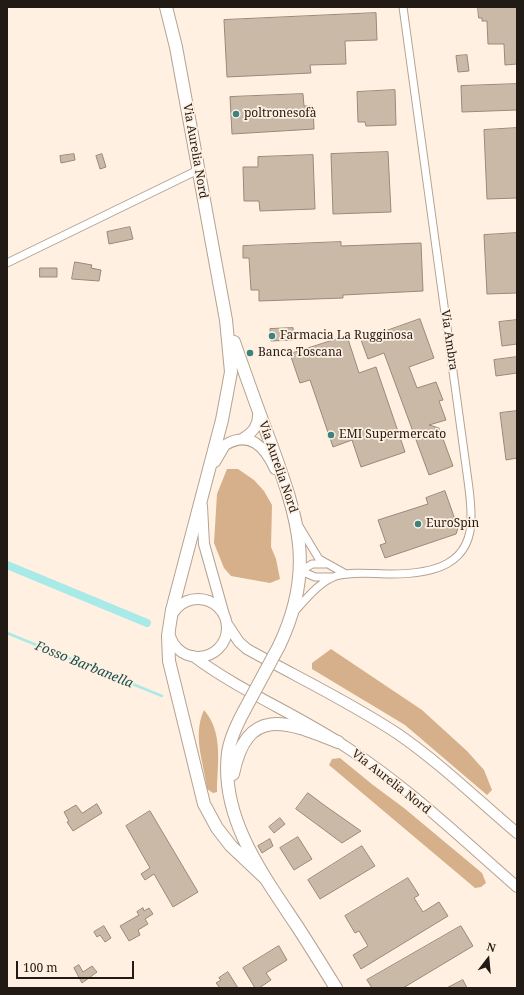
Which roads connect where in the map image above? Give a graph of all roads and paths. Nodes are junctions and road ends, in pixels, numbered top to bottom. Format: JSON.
{"nodes":[{"id":1,"x":166,"y":7,"type":"edge"},
{"id":2,"x":403,"y":7,"type":"edge"},
{"id":3,"x":198,"y":170,"type":"junction"},
{"id":4,"x":7,"y":263,"type":"edge"},
{"id":5,"x":226,"y":320,"type":"junction"},
{"id":6,"x":257,"y":408,"type":"junction"},
{"id":7,"x":242,"y":439,"type":"junction"},
{"id":8,"x":204,"y":486,"type":"junction"},
{"id":9,"x":287,"y":489,"type":"junction"},
{"id":10,"x":296,"y":520,"type":"junction"},
{"id":11,"x":327,"y":564,"type":"junction"},
{"id":12,"x":301,"y":571,"type":"junction"},
{"id":13,"x":346,"y":574,"type":"junction"},
{"id":14,"x":334,"y":577,"type":"junction"},
{"id":15,"x":293,"y":614,"type":"junction"},
{"id":16,"x":226,"y":619,"type":"junction"},
{"id":17,"x":170,"y":624,"type":"junction"},
{"id":18,"x":193,"y":656,"type":"junction"},
{"id":19,"x":338,"y":742,"type":"junction"},
{"id":20,"x":230,"y":791,"type":"junction"},
{"id":21,"x":517,"y":833,"type":"edge"},
{"id":22,"x":266,"y":879,"type":"junction"},
{"id":23,"x":517,"y":887,"type":"edge"},
{"id":24,"x":336,"y":988,"type":"edge"}],
"edges":[{"from":1,"to":3,"type":"main road","name":"Via Aurelia Nord"},
{"from":2,"to":13,"type":"street","name":"Via Ambra"},
{"from":3,"to":4,"type":"street"},
{"from":3,"to":5,"type":"main road","name":"Via Aurelia Nord"},
{"from":5,"to":6,"type":"main road","name":"Via Aurelia Nord"},
{"from":5,"to":8,"type":"main road","name":"Via Aurelia Nord"},
{"from":6,"to":7,"type":"main road"},
{"from":6,"to":9,"type":"main road","name":"Via Aurelia Nord"},
{"from":7,"to":8,"type":"main road"},
{"from":7,"to":9,"type":"main road"},
{"from":8,"to":16,"type":"main road"},
{"from":8,"to":17,"type":"main road","name":"Via Aurelia Nord"},
{"from":9,"to":10,"type":"main road","name":"Via Aurelia Nord"},
{"from":10,"to":11,"type":"street"},
{"from":10,"to":12,"type":"main road","name":"Via Aurelia Nord"},
{"from":11,"to":12,"type":"street"},
{"from":11,"to":13,"type":"street"},
{"from":12,"to":14,"type":"street"},
{"from":12,"to":15,"type":"main road","name":"Via Aurelia Nord"},
{"from":13,"to":14,"type":"street"},
{"from":14,"to":15,"type":"street"},
{"from":15,"to":20,"type":"main road","name":"Via Aurelia Nord","bridge":true},
{"from":16,"to":17,"type":"main road","name":"Via Aurelia Nord"},
{"from":16,"to":18,"type":"main road"},
{"from":16,"to":21,"type":"main road","name":"Via Aurelia Nord"},
{"from":17,"to":18,"type":"main road","name":"Via Aurelia Nord"},
{"from":17,"to":22,"type":"main road","name":"Via Aurelia Nord"},
{"from":18,"to":19,"type":"main road","name":"Via Aurelia Nord"},
{"from":19,"to":20,"type":"main road"},
{"from":19,"to":23,"type":"main road","name":"Via Aurelia Nord"},
{"from":20,"to":22,"type":"main road","name":"Via Aurelia Nord"},
{"from":22,"to":24,"type":"main road","name":"Via Aurelia Nord"}]}
